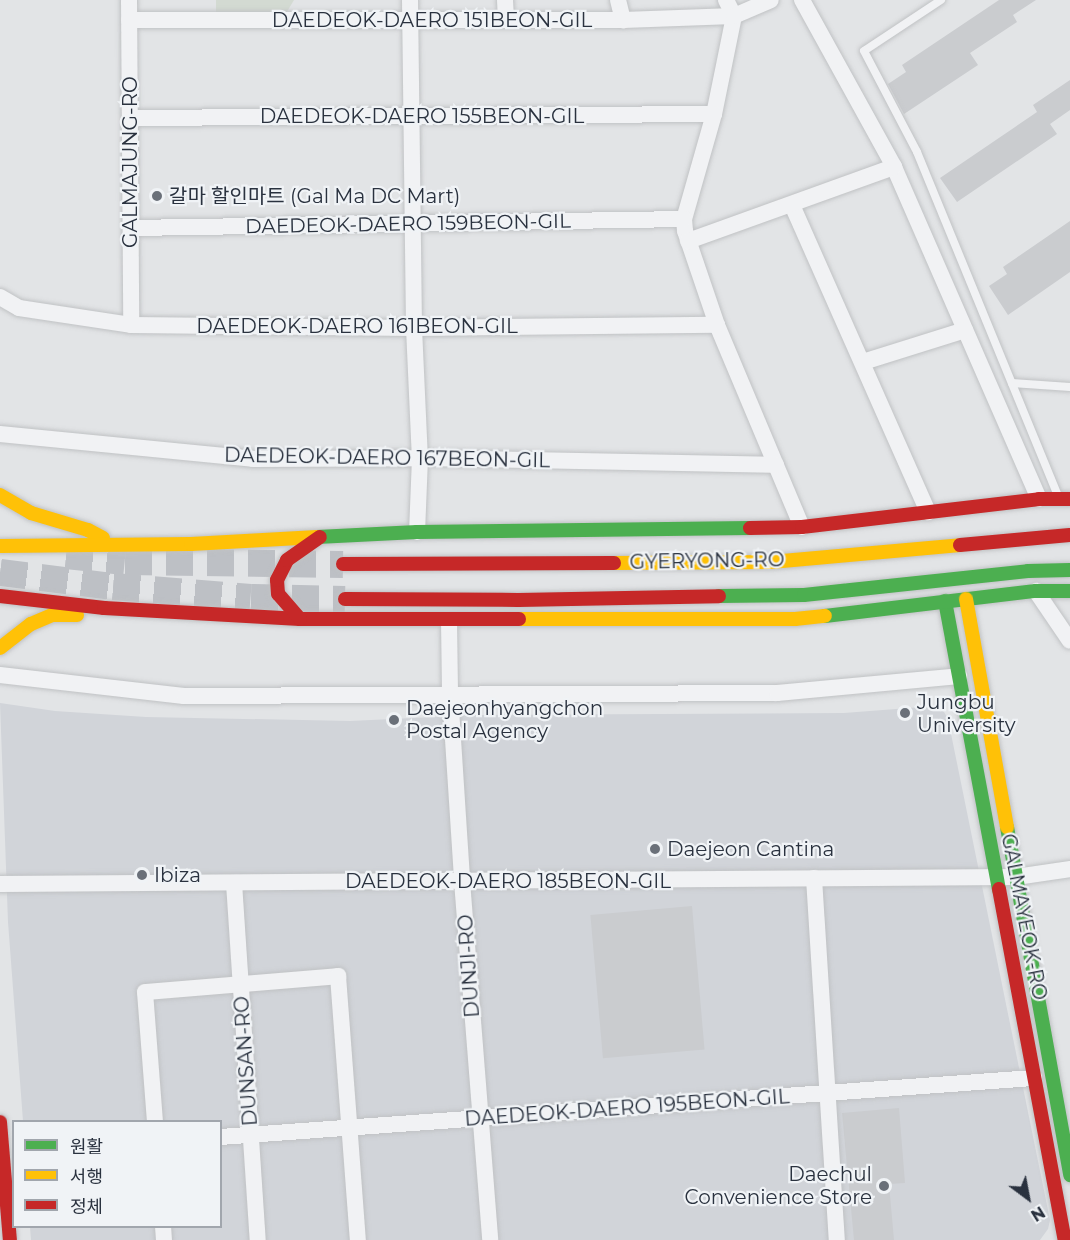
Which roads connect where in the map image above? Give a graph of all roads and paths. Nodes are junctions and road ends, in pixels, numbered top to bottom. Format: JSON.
{"nodes":[{"id":1,"x":129,"y":0,"type":"edge"},
{"id":2,"x":410,"y":0,"type":"edge"},
{"id":3,"x":505,"y":0,"type":"edge"},
{"id":4,"x":618,"y":0,"type":"edge"},
{"id":5,"x":726,"y":0,"type":"edge"},
{"id":6,"x":771,"y":0,"type":"edge"},
{"id":7,"x":802,"y":0,"type":"edge"},
{"id":8,"x":941,"y":0,"type":"edge"},
{"id":9,"x":734,"y":16,"type":"junction"},
{"id":10,"x":129,"y":20,"type":"junction"},
{"id":11,"x":410,"y":20,"type":"junction"},
{"id":12,"x":506,"y":20,"type":"junction"},
{"id":13,"x":624,"y":20,"type":"junction"},
{"id":14,"x":714,"y":114,"type":"junction"},
{"id":15,"x":411,"y":117,"type":"junction"},
{"id":16,"x":130,"y":118,"type":"junction"},
{"id":17,"x":894,"y":167,"type":"junction"},
{"id":18,"x":792,"y":205,"type":"junction"},
{"id":19,"x":684,"y":219,"type":"junction"},
{"id":20,"x":412,"y":224,"type":"junction"},
{"id":21,"x":131,"y":228,"type":"junction"},
{"id":22,"x":688,"y":241,"type":"junction"},
{"id":23,"x":0,"y":297,"type":"edge"},
{"id":24,"x":131,"y":325,"type":"junction"},
{"id":25,"x":717,"y":325,"type":"junction"},
{"id":26,"x":414,"y":328,"type":"junction"},
{"id":27,"x":965,"y":330,"type":"junction"},
{"id":28,"x":862,"y":362,"type":"junction"},
{"id":29,"x":1012,"y":383,"type":"junction"},
{"id":30,"x":1070,"y":387,"type":"edge"},
{"id":31,"x":0,"y":434,"type":"edge"},
{"id":32,"x":420,"y":458,"type":"junction"},
{"id":33,"x":776,"y":465,"type":"junction"},
{"id":34,"x":0,"y":495,"type":"edge"},
{"id":35,"x":1065,"y":498,"type":"edge"},
{"id":36,"x":1039,"y":499,"type":"junction"},
{"id":37,"x":928,"y":512,"type":"junction"},
{"id":38,"x":802,"y":527,"type":"junction"},
{"id":39,"x":36,"y":529,"type":"dead end"},
{"id":40,"x":417,"y":532,"type":"junction"},
{"id":41,"x":1070,"y":535,"type":"edge"},
{"id":42,"x":321,"y":536,"type":"junction"},
{"id":43,"x":103,"y":538,"type":"junction"},
{"id":44,"x":191,"y":544,"type":"junction"},
{"id":45,"x":0,"y":546,"type":"edge"},
{"id":46,"x":343,"y":564,"type":"tunnel mouth"},
{"id":47,"x":1070,"y":570,"type":"edge"},
{"id":48,"x":1036,"y":591,"type":"junction"},
{"id":49,"x":1070,"y":591,"type":"edge"},
{"id":50,"x":0,"y":596,"type":"edge"},
{"id":51,"x":345,"y":599,"type":"tunnel mouth"},
{"id":52,"x":966,"y":599,"type":"junction"},
{"id":53,"x":945,"y":601,"type":"junction"},
{"id":54,"x":104,"y":608,"type":"junction"},
{"id":55,"x":300,"y":619,"type":"junction"},
{"id":56,"x":449,"y":620,"type":"junction"},
{"id":57,"x":1069,"y":637,"type":"edge"},
{"id":58,"x":0,"y":648,"type":"edge"},
{"id":59,"x":0,"y":675,"type":"edge"},
{"id":60,"x":959,"y":676,"type":"junction"},
{"id":61,"x":450,"y":693,"type":"junction"},
{"id":62,"x":1070,"y":869,"type":"edge"},
{"id":63,"x":997,"y":877,"type":"junction"},
{"id":64,"x":1016,"y":877,"type":"junction"},
{"id":65,"x":814,"y":878,"type":"junction"},
{"id":66,"x":462,"y":881,"type":"junction"},
{"id":67,"x":234,"y":883,"type":"junction"},
{"id":68,"x":0,"y":884,"type":"edge"},
{"id":69,"x":241,"y":984,"type":"junction"},
{"id":70,"x":1034,"y":1078,"type":"junction"},
{"id":71,"x":828,"y":1093,"type":"junction"},
{"id":72,"x":480,"y":1118,"type":"junction"},
{"id":73,"x":155,"y":1120,"type":"edge"},
{"id":74,"x":0,"y":1122,"type":"edge"},
{"id":75,"x":349,"y":1128,"type":"junction"},
{"id":76,"x":251,"y":1135,"type":"junction"},
{"id":77,"x":222,"y":1137,"type":"edge"},
{"id":78,"x":1070,"y":1175,"type":"edge"},
{"id":79,"x":10,"y":1240,"type":"edge"},
{"id":80,"x":258,"y":1240,"type":"edge"},
{"id":81,"x":358,"y":1240,"type":"edge"},
{"id":82,"x":490,"y":1240,"type":"edge"},
{"id":83,"x":837,"y":1240,"type":"edge"},
{"id":84,"x":1065,"y":1240,"type":"edge"}],
"edges":[{"from":1,"to":10,"type":"street","name":"GALMAJUNG-RO"},
{"from":2,"to":11,"type":"street"},
{"from":3,"to":12,"type":"street"},
{"from":4,"to":13,"type":"street"},
{"from":5,"to":9,"type":"street"},
{"from":6,"to":9,"type":"street"},
{"from":7,"to":17,"type":"street"},
{"from":8,"to":29,"type":"lane"},
{"from":9,"to":13,"type":"street","name":"DAEDEOK-DAERO 151BEON-GIL"},
{"from":9,"to":14,"type":"street"},
{"from":10,"to":11,"type":"street","name":"DAEDEOK-DAERO 151BEON-GIL"},
{"from":10,"to":16,"type":"street","name":"GALMAJUNG-RO"},
{"from":11,"to":12,"type":"street","name":"DAEDEOK-DAERO 151BEON-GIL"},
{"from":11,"to":15,"type":"street"},
{"from":12,"to":13,"type":"street","name":"DAEDEOK-DAERO 151BEON-GIL"},
{"from":14,"to":15,"type":"street","name":"DAEDEOK-DAERO 155BEON-GIL"},
{"from":14,"to":19,"type":"street"},
{"from":15,"to":16,"type":"street","name":"DAEDEOK-DAERO 155BEON-GIL"},
{"from":15,"to":20,"type":"street"},
{"from":16,"to":21,"type":"street","name":"GALMAJUNG-RO"},
{"from":17,"to":18,"type":"street"},
{"from":17,"to":27,"type":"street"},
{"from":18,"to":22,"type":"street"},
{"from":18,"to":28,"type":"street"},
{"from":19,"to":20,"type":"street","name":"DAEDEOK-DAERO 159BEON-GIL"},
{"from":19,"to":22,"type":"street"},
{"from":20,"to":21,"type":"street","name":"DAEDEOK-DAERO 159BEON-GIL"},
{"from":20,"to":26,"type":"street"},
{"from":21,"to":24,"type":"street","name":"GALMAJUNG-RO"},
{"from":22,"to":25,"type":"street"},
{"from":23,"to":24,"type":"street","name":"DAEDEOK-DAERO 161BEON-GIL"},
{"from":24,"to":26,"type":"street","name":"DAEDEOK-DAERO 161BEON-GIL"},
{"from":25,"to":26,"type":"street","name":"DAEDEOK-DAERO 161BEON-GIL"},
{"from":25,"to":33,"type":"street"},
{"from":26,"to":32,"type":"street"},
{"from":27,"to":28,"type":"street"},
{"from":27,"to":36,"type":"street"},
{"from":28,"to":37,"type":"street"},
{"from":29,"to":30,"type":"lane"},
{"from":29,"to":35,"type":"lane"},
{"from":31,"to":32,"type":"street","name":"DAEDEOK-DAERO 167BEON-GIL"},
{"from":32,"to":33,"type":"street","name":"DAEDEOK-DAERO 167BEON-GIL"},
{"from":32,"to":40,"type":"street"},
{"from":33,"to":38,"type":"street"},
{"from":34,"to":43,"type":"main road"},
{"from":35,"to":36,"type":"main road"},
{"from":36,"to":37,"type":"main road"},
{"from":37,"to":38,"type":"main road"},
{"from":38,"to":40,"type":"main road"},
{"from":39,"to":43,"type":"main road"},
{"from":40,"to":42,"type":"main road"},
{"from":41,"to":46,"type":"main road","name":"GYERYONG-RO"},
{"from":42,"to":44,"type":"main road"},
{"from":42,"to":55,"type":"main road"},
{"from":43,"to":44,"type":"main road"},
{"from":44,"to":45,"type":"main road"},
{"from":47,"to":51,"type":"main road","name":"GYERYONG-RO"},
{"from":48,"to":49,"type":"main road"},
{"from":48,"to":52,"type":"main road"},
{"from":48,"to":57,"type":"street"},
{"from":50,"to":54,"type":"main road"},
{"from":52,"to":53,"type":"main road"},
{"from":52,"to":64,"type":"main road","name":"GALMAYEOK-RO"},
{"from":53,"to":56,"type":"main road"},
{"from":53,"to":60,"type":"main road","name":"GALMAYEOK-RO"},
{"from":54,"to":55,"type":"main road"},
{"from":54,"to":58,"type":"main road"},
{"from":55,"to":56,"type":"main road"},
{"from":56,"to":61,"type":"street","name":"DUNJI-RO"},
{"from":59,"to":61,"type":"street"},
{"from":60,"to":61,"type":"street"},
{"from":60,"to":63,"type":"main road","name":"GALMAYEOK-RO"},
{"from":61,"to":66,"type":"street","name":"DUNJI-RO"},
{"from":62,"to":64,"type":"street","name":"DAEDEOK-DAERO 185BEON-GIL"},
{"from":63,"to":64,"type":"street","name":"DAEDEOK-DAERO 185BEON-GIL"},
{"from":63,"to":65,"type":"street","name":"DAEDEOK-DAERO 185BEON-GIL"},
{"from":63,"to":70,"type":"main road","name":"GALMAYEOK-RO"},
{"from":64,"to":78,"type":"main road","name":"GALMAYEOK-RO"},
{"from":65,"to":66,"type":"street","name":"DAEDEOK-DAERO 185BEON-GIL"},
{"from":65,"to":71,"type":"street"},
{"from":66,"to":67,"type":"street","name":"DAEDEOK-DAERO 185BEON-GIL"},
{"from":66,"to":72,"type":"street","name":"DUNJI-RO"},
{"from":67,"to":68,"type":"street","name":"DAEDEOK-DAERO 185BEON-GIL"},
{"from":67,"to":69,"type":"street","name":"DUNSAN-RO"},
{"from":69,"to":73,"type":"street"},
{"from":69,"to":75,"type":"street"},
{"from":69,"to":76,"type":"street","name":"DUNSAN-RO"},
{"from":70,"to":71,"type":"street","name":"DAEDEOK-DAERO 195BEON-GIL"},
{"from":70,"to":84,"type":"main road","name":"GALMAYEOK-RO"},
{"from":71,"to":72,"type":"street","name":"DAEDEOK-DAERO 195BEON-GIL"},
{"from":71,"to":83,"type":"street"},
{"from":72,"to":75,"type":"street","name":"DAEDEOK-DAERO 195BEON-GIL"},
{"from":72,"to":82,"type":"street","name":"DUNJI-RO"},
{"from":74,"to":79,"type":"main road"},
{"from":75,"to":76,"type":"street","name":"DAEDEOK-DAERO 195BEON-GIL"},
{"from":75,"to":81,"type":"street"},
{"from":76,"to":77,"type":"street","name":"DAEDEOK-DAERO 195BEON-GIL"},
{"from":76,"to":80,"type":"street","name":"DUNSAN-RO"}]}
